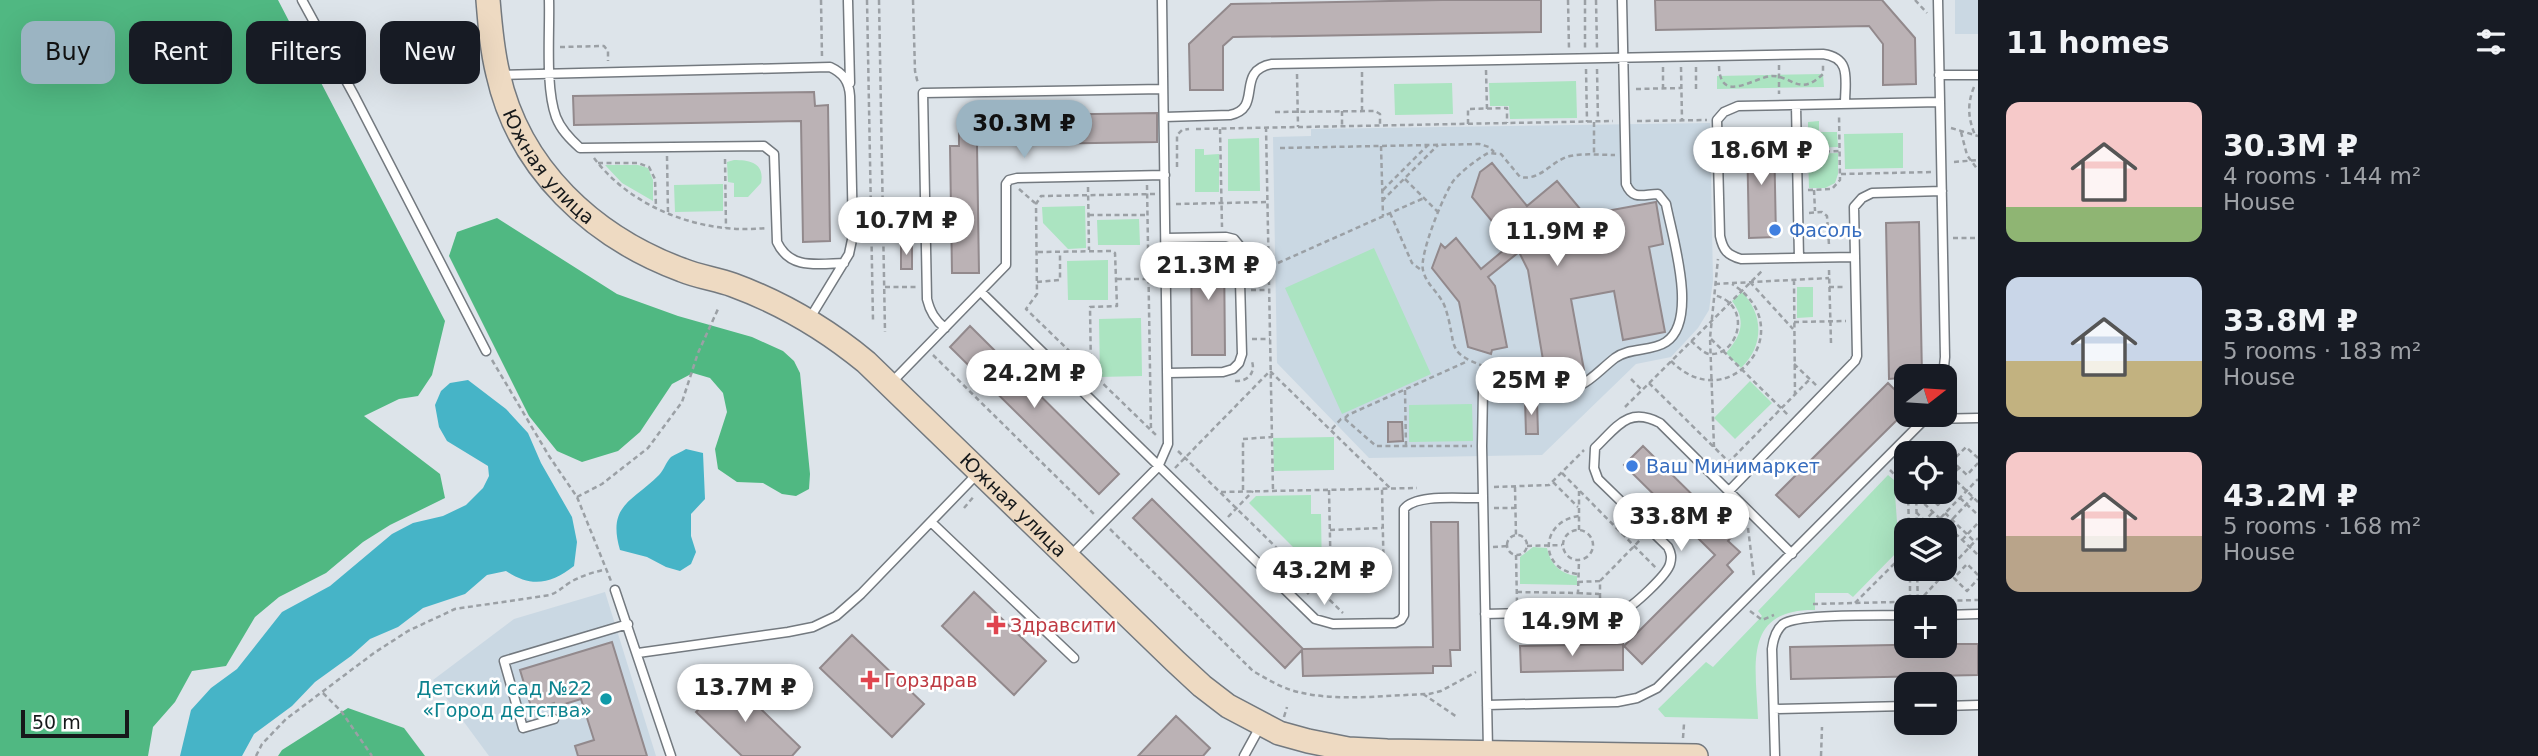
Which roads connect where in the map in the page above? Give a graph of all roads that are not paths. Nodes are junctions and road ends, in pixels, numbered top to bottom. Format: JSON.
{"nodes":[{"id":1,"x":302,"y":0,"type":"edge"},
{"id":2,"x":488,"y":0,"type":"edge"},
{"id":3,"x":549,"y":0,"type":"edge"},
{"id":4,"x":1161,"y":0,"type":"edge"},
{"id":5,"x":1622,"y":0,"type":"edge"},
{"id":6,"x":1938,"y":0,"type":"edge"},
{"id":7,"x":848,"y":1,"type":"edge"},
{"id":8,"x":1623,"y":58,"type":"junction"},
{"id":9,"x":550,"y":72,"type":"junction"},
{"id":10,"x":498,"y":75,"type":"junction"},
{"id":11,"x":1939,"y":75,"type":"junction"},
{"id":12,"x":1978,"y":75,"type":"edge"},
{"id":13,"x":1163,"y":89,"type":"junction"},
{"id":14,"x":850,"y":96,"type":"junction"},
{"id":15,"x":1940,"y":102,"type":"junction"},
{"id":16,"x":1842,"y":104,"type":"junction"},
{"id":17,"x":1796,"y":105,"type":"junction"},
{"id":18,"x":1164,"y":117,"type":"junction"},
{"id":19,"x":1165,"y":175,"type":"junction"},
{"id":20,"x":1942,"y":191,"type":"junction"},
{"id":21,"x":1166,"y":238,"type":"junction"},
{"id":22,"x":1855,"y":257,"type":"junction"},
{"id":23,"x":1798,"y":258,"type":"junction"},
{"id":24,"x":844,"y":263,"type":"junction"},
{"id":25,"x":981,"y":292,"type":"junction"},
{"id":26,"x":809,"y":320,"type":"junction"},
{"id":27,"x":945,"y":328,"type":"junction"},
{"id":28,"x":486,"y":351,"type":"road end"},
{"id":29,"x":1944,"y":364,"type":"edge"},
{"id":30,"x":1168,"y":373,"type":"junction"},
{"id":31,"x":889,"y":385,"type":"junction"},
{"id":32,"x":1957,"y":418,"type":"edge"},
{"id":33,"x":1978,"y":418,"type":"edge"},
{"id":34,"x":1918,"y":427,"type":"edge"},
{"id":35,"x":1158,"y":467,"type":"junction"},
{"id":36,"x":979,"y":472,"type":"junction"},
{"id":37,"x":1728,"y":491,"type":"junction"},
{"id":38,"x":1483,"y":498,"type":"junction"},
{"id":39,"x":931,"y":522,"type":"junction"},
{"id":40,"x":1792,"y":554,"type":"junction"},
{"id":41,"x":1068,"y":558,"type":"junction"},
{"id":42,"x":615,"y":590,"type":"road end"},
{"id":43,"x":1485,"y":614,"type":"junction"},
{"id":44,"x":1978,"y":614,"type":"edge"},
{"id":45,"x":1894,"y":615,"type":"edge"},
{"id":46,"x":1957,"y":615,"type":"edge"},
{"id":47,"x":628,"y":624,"type":"junction"},
{"id":48,"x":638,"y":653,"type":"junction"},
{"id":49,"x":1074,"y":658,"type":"dead end"},
{"id":50,"x":1487,"y":705,"type":"junction"},
{"id":51,"x":1978,"y":705,"type":"edge"},
{"id":52,"x":1894,"y":706,"type":"edge"},
{"id":53,"x":1957,"y":706,"type":"edge"},
{"id":54,"x":1774,"y":709,"type":"junction"},
{"id":55,"x":554,"y":719,"type":"dead end"},
{"id":56,"x":1261,"y":724,"type":"junction"},
{"id":57,"x":1488,"y":752,"type":"junction"},
{"id":58,"x":671,"y":756,"type":"edge"},
{"id":59,"x":1244,"y":756,"type":"edge"},
{"id":60,"x":1696,"y":756,"type":"edge"},
{"id":61,"x":1775,"y":756,"type":"edge"}],
"edges":[{"from":1,"to":28,"type":"lane"},
{"from":2,"to":10,"type":"street","name":"Южная улица"},
{"from":3,"to":9,"type":"lane"},
{"from":4,"to":13,"type":"lane"},
{"from":5,"to":8,"type":"lane"},
{"from":6,"to":11,"type":"lane"},
{"from":7,"to":14,"type":"lane"},
{"from":8,"to":16,"type":"lane"},
{"from":8,"to":18,"type":"lane"},
{"from":8,"to":38,"type":"lane"},
{"from":9,"to":10,"type":"lane"},
{"from":9,"to":14,"type":"lane"},
{"from":9,"to":24,"type":"lane"},
{"from":10,"to":26,"type":"street","name":"Южная улица"},
{"from":11,"to":12,"type":"lane"},
{"from":11,"to":15,"type":"lane"},
{"from":13,"to":18,"type":"lane"},
{"from":13,"to":27,"type":"lane"},
{"from":14,"to":24,"type":"lane"},
{"from":15,"to":16,"type":"lane"},
{"from":15,"to":20,"type":"lane"},
{"from":16,"to":17,"type":"lane"},
{"from":17,"to":23,"type":"lane"},
{"from":17,"to":23,"type":"lane"},
{"from":18,"to":19,"type":"lane"},
{"from":19,"to":21,"type":"lane"},
{"from":19,"to":25,"type":"lane"},
{"from":20,"to":22,"type":"lane"},
{"from":20,"to":29,"type":"lane"},
{"from":21,"to":30,"type":"lane"},
{"from":21,"to":30,"type":"lane"},
{"from":22,"to":23,"type":"lane"},
{"from":22,"to":37,"type":"lane"},
{"from":24,"to":26,"type":"lane"},
{"from":25,"to":27,"type":"lane"},
{"from":25,"to":35,"type":"lane"},
{"from":26,"to":31,"type":"street","name":"Южная улица"},
{"from":27,"to":31,"type":"lane"},
{"from":30,"to":35,"type":"lane"},
{"from":31,"to":36,"type":"street","name":"Южная улица"},
{"from":32,"to":33,"type":"lane"},
{"from":34,"to":40,"type":"lane"},
{"from":35,"to":38,"type":"lane"},
{"from":35,"to":41,"type":"lane"},
{"from":36,"to":39,"type":"lane"},
{"from":36,"to":41,"type":"street","name":"Южная улица"},
{"from":37,"to":40,"type":"lane"},
{"from":37,"to":43,"type":"lane"},
{"from":38,"to":43,"type":"lane"},
{"from":39,"to":48,"type":"lane"},
{"from":39,"to":49,"type":"lane"},
{"from":40,"to":50,"type":"lane"},
{"from":41,"to":56,"type":"street","name":"Южная улица"},
{"from":42,"to":47,"type":"lane"},
{"from":43,"to":50,"type":"lane"},
{"from":44,"to":46,"type":"lane"},
{"from":45,"to":54,"type":"lane"},
{"from":47,"to":48,"type":"lane"},
{"from":47,"to":55,"type":"lane"},
{"from":48,"to":58,"type":"lane"},
{"from":50,"to":57,"type":"lane"},
{"from":51,"to":53,"type":"lane"},
{"from":52,"to":54,"type":"lane"},
{"from":54,"to":61,"type":"lane"},
{"from":56,"to":57,"type":"street","name":"Южная улица"},
{"from":56,"to":59,"type":"lane"},
{"from":57,"to":60,"type":"street","name":"Южная улица"}]}
